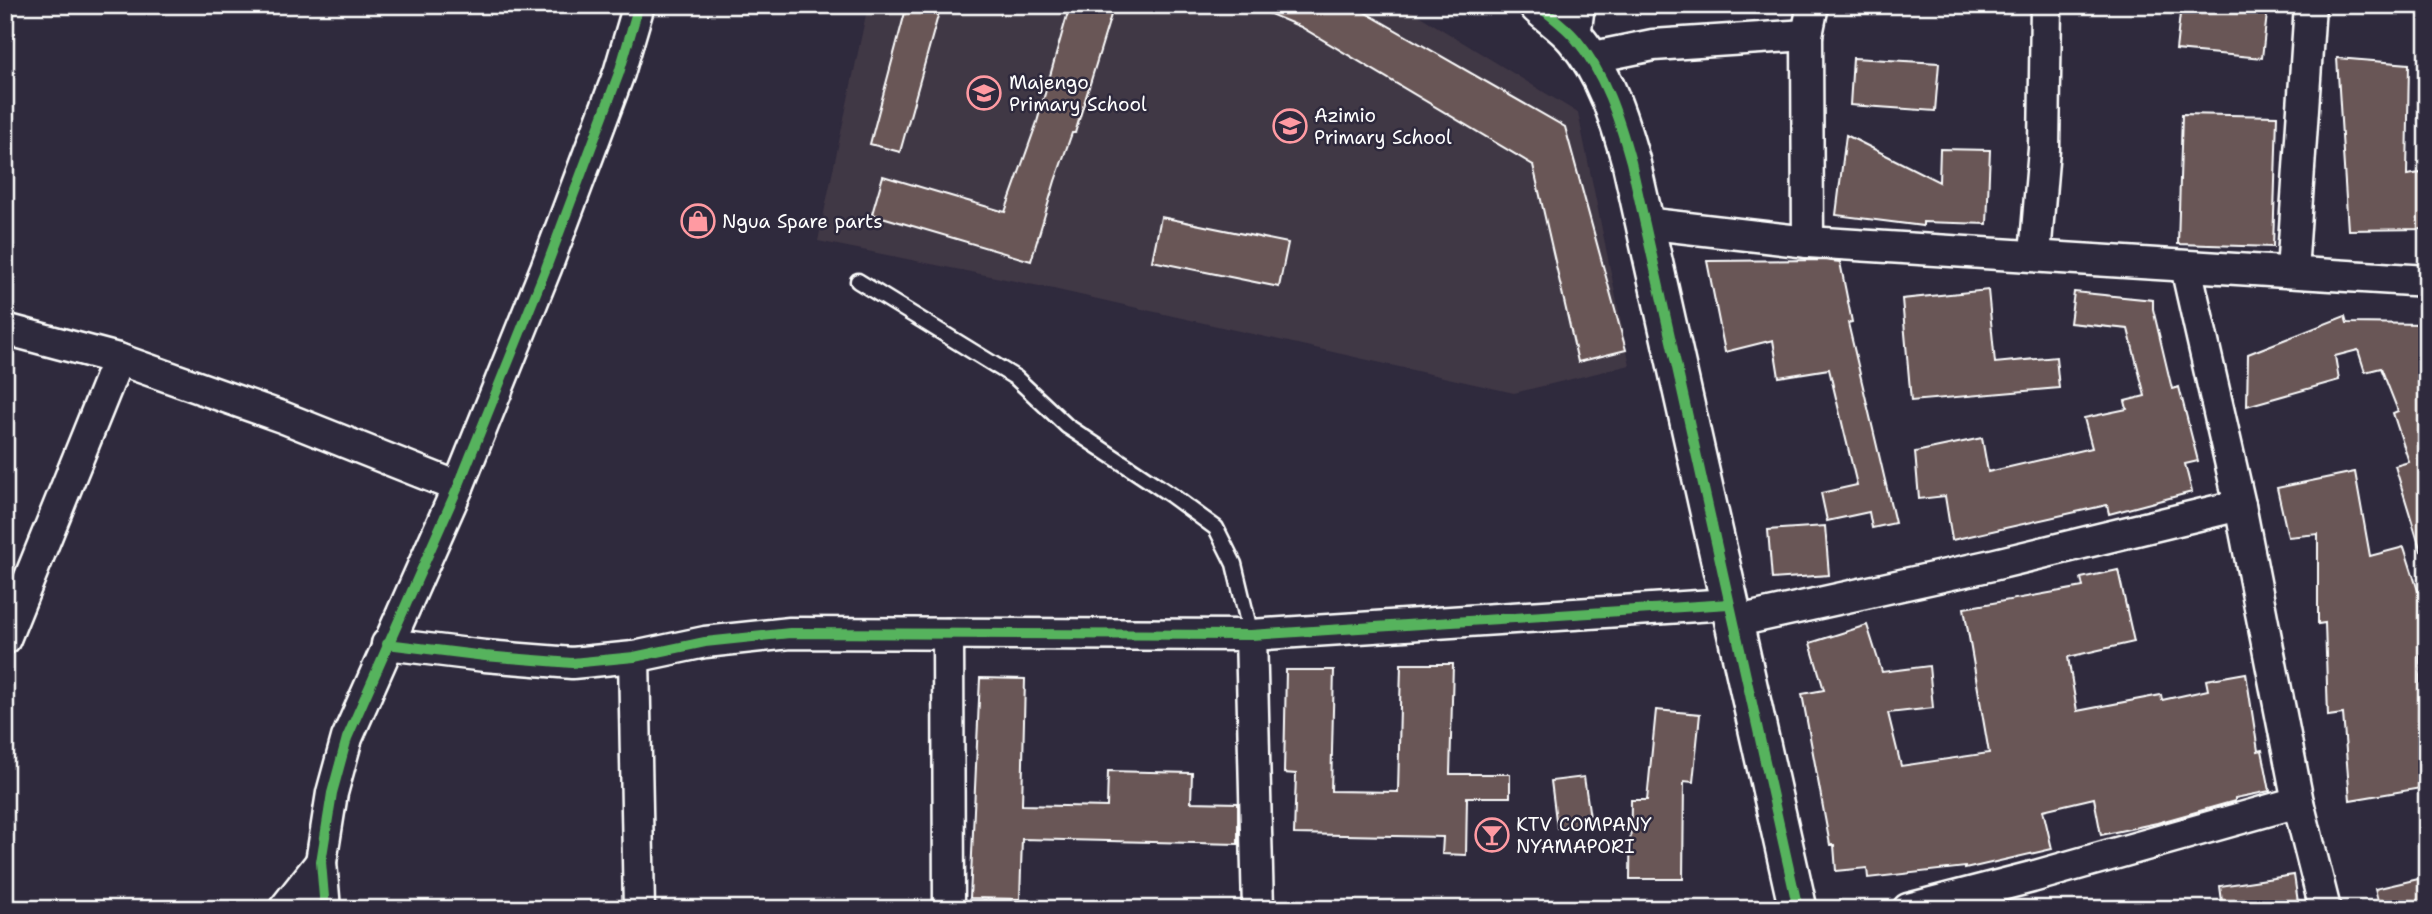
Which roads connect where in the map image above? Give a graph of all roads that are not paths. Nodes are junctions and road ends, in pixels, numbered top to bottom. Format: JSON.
{"nodes":[{"id":1,"x":639,"y":5,"type":"edge"},
{"id":2,"x":1538,"y":5,"type":"edge"},
{"id":3,"x":1813,"y":5,"type":"edge"},
{"id":4,"x":2046,"y":5,"type":"edge"},
{"id":5,"x":2310,"y":5,"type":"edge"},
{"id":6,"x":1581,"y":33,"type":"edge"},
{"id":7,"x":1808,"y":35,"type":"junction"},
{"id":8,"x":1644,"y":223,"type":"junction"},
{"id":9,"x":1808,"y":242,"type":"junction"},
{"id":10,"x":2035,"y":255,"type":"junction"},
{"id":11,"x":2186,"y":267,"type":"junction"},
{"id":12,"x":2292,"y":272,"type":"junction"},
{"id":13,"x":858,"y":281,"type":"dead end"},
{"id":14,"x":2427,"y":281,"type":"edge"},
{"id":15,"x":5,"y":329,"type":"edge"},
{"id":16,"x":118,"y":359,"type":"junction"},
{"id":17,"x":458,"y":488,"type":"junction"},
{"id":18,"x":2240,"y":505,"type":"junction"},
{"id":19,"x":1731,"y":613,"type":"junction"},
{"id":20,"x":948,"y":634,"type":"junction"},
{"id":21,"x":1251,"y":635,"type":"junction"},
{"id":22,"x":5,"y":639,"type":"edge"},
{"id":23,"x":387,"y":644,"type":"junction"},
{"id":24,"x":634,"y":657,"type":"junction"},
{"id":25,"x":2298,"y":802,"type":"junction"},
{"id":26,"x":321,"y":862,"type":"junction"},
{"id":27,"x":284,"y":909,"type":"edge"},
{"id":28,"x":325,"y":909,"type":"edge"},
{"id":29,"x":639,"y":909,"type":"edge"},
{"id":30,"x":948,"y":909,"type":"edge"},
{"id":31,"x":1258,"y":909,"type":"edge"},
{"id":32,"x":1798,"y":909,"type":"edge"},
{"id":33,"x":1908,"y":909,"type":"edge"},
{"id":34,"x":2325,"y":909,"type":"edge"}],
"edges":[{"from":1,"to":17,"type":"street"},
{"from":2,"to":6,"type":"street"},
{"from":3,"to":7,"type":"street"},
{"from":4,"to":10,"type":"street"},
{"from":5,"to":12,"type":"street"},
{"from":6,"to":7,"type":"street"},
{"from":6,"to":8,"type":"street"},
{"from":7,"to":9,"type":"street"},
{"from":8,"to":9,"type":"street"},
{"from":8,"to":19,"type":"street"},
{"from":9,"to":10,"type":"street"},
{"from":10,"to":11,"type":"street"},
{"from":11,"to":12,"type":"street"},
{"from":11,"to":18,"type":"street"},
{"from":12,"to":14,"type":"street"},
{"from":13,"to":21,"type":"lane"},
{"from":15,"to":16,"type":"street"},
{"from":16,"to":17,"type":"street"},
{"from":16,"to":22,"type":"street"},
{"from":17,"to":23,"type":"street"},
{"from":18,"to":19,"type":"street"},
{"from":18,"to":25,"type":"street"},
{"from":19,"to":21,"type":"street"},
{"from":19,"to":32,"type":"street"},
{"from":20,"to":21,"type":"street"},
{"from":20,"to":24,"type":"street"},
{"from":20,"to":30,"type":"street"},
{"from":21,"to":31,"type":"street"},
{"from":23,"to":24,"type":"street"},
{"from":23,"to":26,"type":"street"},
{"from":24,"to":29,"type":"street"},
{"from":25,"to":33,"type":"street"},
{"from":25,"to":34,"type":"street"},
{"from":26,"to":27,"type":"street"},
{"from":26,"to":28,"type":"street"}]}
